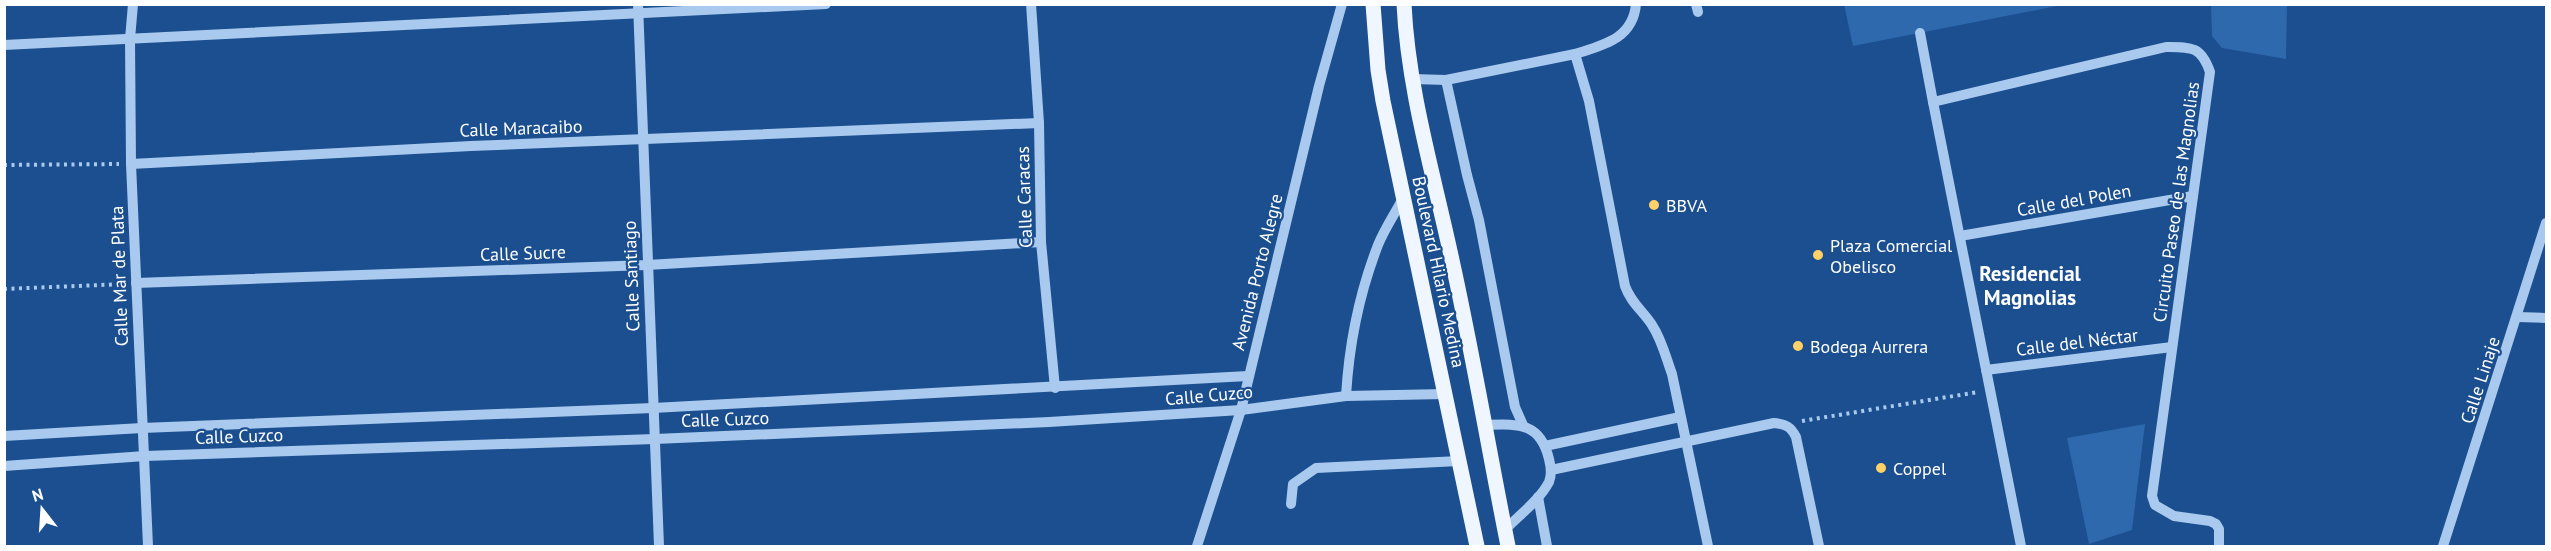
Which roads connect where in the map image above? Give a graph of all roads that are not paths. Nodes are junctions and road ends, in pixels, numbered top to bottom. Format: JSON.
{"nodes":[{"id":1,"x":133,"y":4,"type":"edge"},
{"id":2,"x":826,"y":4,"type":"edge"},
{"id":3,"x":1031,"y":4,"type":"edge"},
{"id":4,"x":1342,"y":4,"type":"edge"},
{"id":5,"x":1372,"y":4,"type":"edge"},
{"id":6,"x":1404,"y":4,"type":"edge"},
{"id":7,"x":1636,"y":4,"type":"edge"},
{"id":8,"x":638,"y":9,"type":"edge"},
{"id":9,"x":1920,"y":33,"type":"dead end"},
{"id":10,"x":130,"y":39,"type":"junction"},
{"id":11,"x":4,"y":45,"type":"edge"},
{"id":12,"x":1575,"y":54,"type":"junction"},
{"id":13,"x":1413,"y":79,"type":"junction"},
{"id":14,"x":1446,"y":80,"type":"junction"},
{"id":15,"x":1933,"y":102,"type":"junction"},
{"id":16,"x":1039,"y":123,"type":"junction"},
{"id":17,"x":643,"y":141,"type":"junction"},
{"id":18,"x":131,"y":164,"type":"junction"},
{"id":19,"x":2193,"y":196,"type":"junction"},
{"id":20,"x":1402,"y":200,"type":"junction"},
{"id":21,"x":2547,"y":223,"type":"edge"},
{"id":22,"x":1960,"y":236,"type":"junction"},
{"id":23,"x":1041,"y":242,"type":"junction"},
{"id":24,"x":647,"y":265,"type":"junction"},
{"id":25,"x":136,"y":283,"type":"junction"},
{"id":26,"x":2517,"y":318,"type":"junction"},
{"id":27,"x":2547,"y":318,"type":"edge"},
{"id":28,"x":2172,"y":347,"type":"junction"},
{"id":29,"x":1986,"y":370,"type":"junction"},
{"id":30,"x":1248,"y":376,"type":"junction"},
{"id":31,"x":1055,"y":388,"type":"junction"},
{"id":32,"x":1445,"y":394,"type":"junction"},
{"id":33,"x":1346,"y":396,"type":"junction"},
{"id":34,"x":653,"y":408,"type":"junction"},
{"id":35,"x":1241,"y":410,"type":"junction"},
{"id":36,"x":1680,"y":417,"type":"junction"},
{"id":37,"x":1484,"y":424,"type":"junction"},
{"id":38,"x":1523,"y":425,"type":"junction"},
{"id":39,"x":142,"y":428,"type":"junction"},
{"id":40,"x":4,"y":436,"type":"edge"},
{"id":41,"x":655,"y":439,"type":"junction"},
{"id":42,"x":1685,"y":441,"type":"junction"},
{"id":43,"x":1545,"y":446,"type":"junction"},
{"id":44,"x":145,"y":456,"type":"junction"},
{"id":45,"x":1459,"y":461,"type":"junction"},
{"id":46,"x":4,"y":466,"type":"edge"},
{"id":47,"x":1551,"y":470,"type":"junction"},
{"id":48,"x":1538,"y":497,"type":"junction"},
{"id":49,"x":1291,"y":504,"type":"dead end"},
{"id":50,"x":1505,"y":530,"type":"junction"},
{"id":51,"x":148,"y":546,"type":"edge"},
{"id":52,"x":659,"y":546,"type":"edge"},
{"id":53,"x":1197,"y":546,"type":"edge"},
{"id":54,"x":1478,"y":546,"type":"edge"},
{"id":55,"x":1508,"y":546,"type":"edge"},
{"id":56,"x":1547,"y":546,"type":"edge"},
{"id":57,"x":1708,"y":546,"type":"edge"},
{"id":58,"x":1819,"y":546,"type":"edge"},
{"id":59,"x":2021,"y":546,"type":"edge"},
{"id":60,"x":2219,"y":546,"type":"edge"},
{"id":61,"x":2443,"y":546,"type":"edge"}],
"edges":[{"from":1,"to":10,"type":"street","name":"Calle Mar de Plata"},
{"from":2,"to":8,"type":"street"},
{"from":3,"to":16,"type":"street","name":"Calle Caracas"},
{"from":4,"to":30,"type":"street","name":"Avenida Porto Alegre"},
{"from":5,"to":20,"type":"main road","name":"Boulevard Hilario Medina"},
{"from":6,"to":13,"type":"main road","name":"Boulevard Hilario Medina"},
{"from":7,"to":12,"type":"street"},
{"from":8,"to":10,"type":"street"},
{"from":8,"to":17,"type":"street","name":"Calle Santiago"},
{"from":9,"to":15,"type":"street"},
{"from":10,"to":11,"type":"street"},
{"from":10,"to":18,"type":"street","name":"Calle Mar de Plata"},
{"from":12,"to":14,"type":"street"},
{"from":12,"to":36,"type":"street"},
{"from":13,"to":14,"type":"street"},
{"from":13,"to":37,"type":"main road","name":"Boulevard Hilario Medina"},
{"from":14,"to":38,"type":"street"},
{"from":15,"to":19,"type":"street","name":"Circuito Paseo de las Magnolias"},
{"from":15,"to":22,"type":"street"},
{"from":16,"to":17,"type":"street","name":"Calle Maracaibo"},
{"from":16,"to":23,"type":"street","name":"Calle Caracas"},
{"from":17,"to":18,"type":"street","name":"Calle Maracaibo"},
{"from":17,"to":24,"type":"street","name":"Calle Santiago"},
{"from":18,"to":25,"type":"street","name":"Calle Mar de Plata"},
{"from":19,"to":22,"type":"street","name":"Calle del Polen"},
{"from":19,"to":28,"type":"street","name":"Circuito Paseo de las Magnolias"},
{"from":20,"to":32,"type":"main road","name":"Boulevard Hilario Medina"},
{"from":20,"to":33,"type":"street"},
{"from":21,"to":26,"type":"street","name":"Calle Linaje"},
{"from":22,"to":29,"type":"street"},
{"from":23,"to":24,"type":"street","name":"Calle Sucre"},
{"from":23,"to":31,"type":"street","name":"Calle Caracas"},
{"from":24,"to":25,"type":"street","name":"Calle Sucre"},
{"from":24,"to":34,"type":"street","name":"Calle Santiago"},
{"from":25,"to":39,"type":"street","name":"Calle Mar de Plata"},
{"from":26,"to":27,"type":"street"},
{"from":26,"to":61,"type":"street","name":"Calle Linaje"},
{"from":28,"to":29,"type":"street","name":"Calle del Néctar"},
{"from":28,"to":60,"type":"street","name":"Circuito Paseo de las Magnolias"},
{"from":29,"to":59,"type":"street"},
{"from":30,"to":31,"type":"street","name":"Calle Cuzco"},
{"from":30,"to":35,"type":"street","name":"Avenida Porto Alegre"},
{"from":31,"to":34,"type":"street","name":"Calle Cuzco"},
{"from":32,"to":33,"type":"street","name":"Calle Cuzco"},
{"from":32,"to":45,"type":"main road","name":"Boulevard Hilario Medina"},
{"from":33,"to":35,"type":"street","name":"Calle Cuzco"},
{"from":34,"to":39,"type":"street","name":"Calle Cuzco"},
{"from":34,"to":41,"type":"street","name":"Calle Santiago"},
{"from":35,"to":41,"type":"street","name":"Calle Cuzco"},
{"from":35,"to":53,"type":"street","name":"Avenida Porto Alegre"},
{"from":36,"to":42,"type":"street"},
{"from":36,"to":43,"type":"street"},
{"from":37,"to":38,"type":"street"},
{"from":37,"to":50,"type":"main road","name":"Boulevard Hilario Medina"},
{"from":38,"to":43,"type":"street"},
{"from":39,"to":40,"type":"street","name":"Calle Cuzco"},
{"from":39,"to":44,"type":"street","name":"Calle Mar de Plata"},
{"from":41,"to":44,"type":"street","name":"Calle Cuzco"},
{"from":41,"to":52,"type":"street","name":"Calle Santiago"},
{"from":42,"to":47,"type":"street"},
{"from":42,"to":57,"type":"street"},
{"from":42,"to":58,"type":"street"},
{"from":43,"to":47,"type":"street"},
{"from":44,"to":46,"type":"street","name":"Calle Cuzco"},
{"from":44,"to":51,"type":"street","name":"Calle Mar de Plata"},
{"from":45,"to":49,"type":"street"},
{"from":45,"to":54,"type":"main road","name":"Boulevard Hilario Medina"},
{"from":47,"to":48,"type":"street"},
{"from":48,"to":50,"type":"street"},
{"from":48,"to":56,"type":"street"},
{"from":50,"to":55,"type":"main road","name":"Boulevard Hilario Medina"}]}
